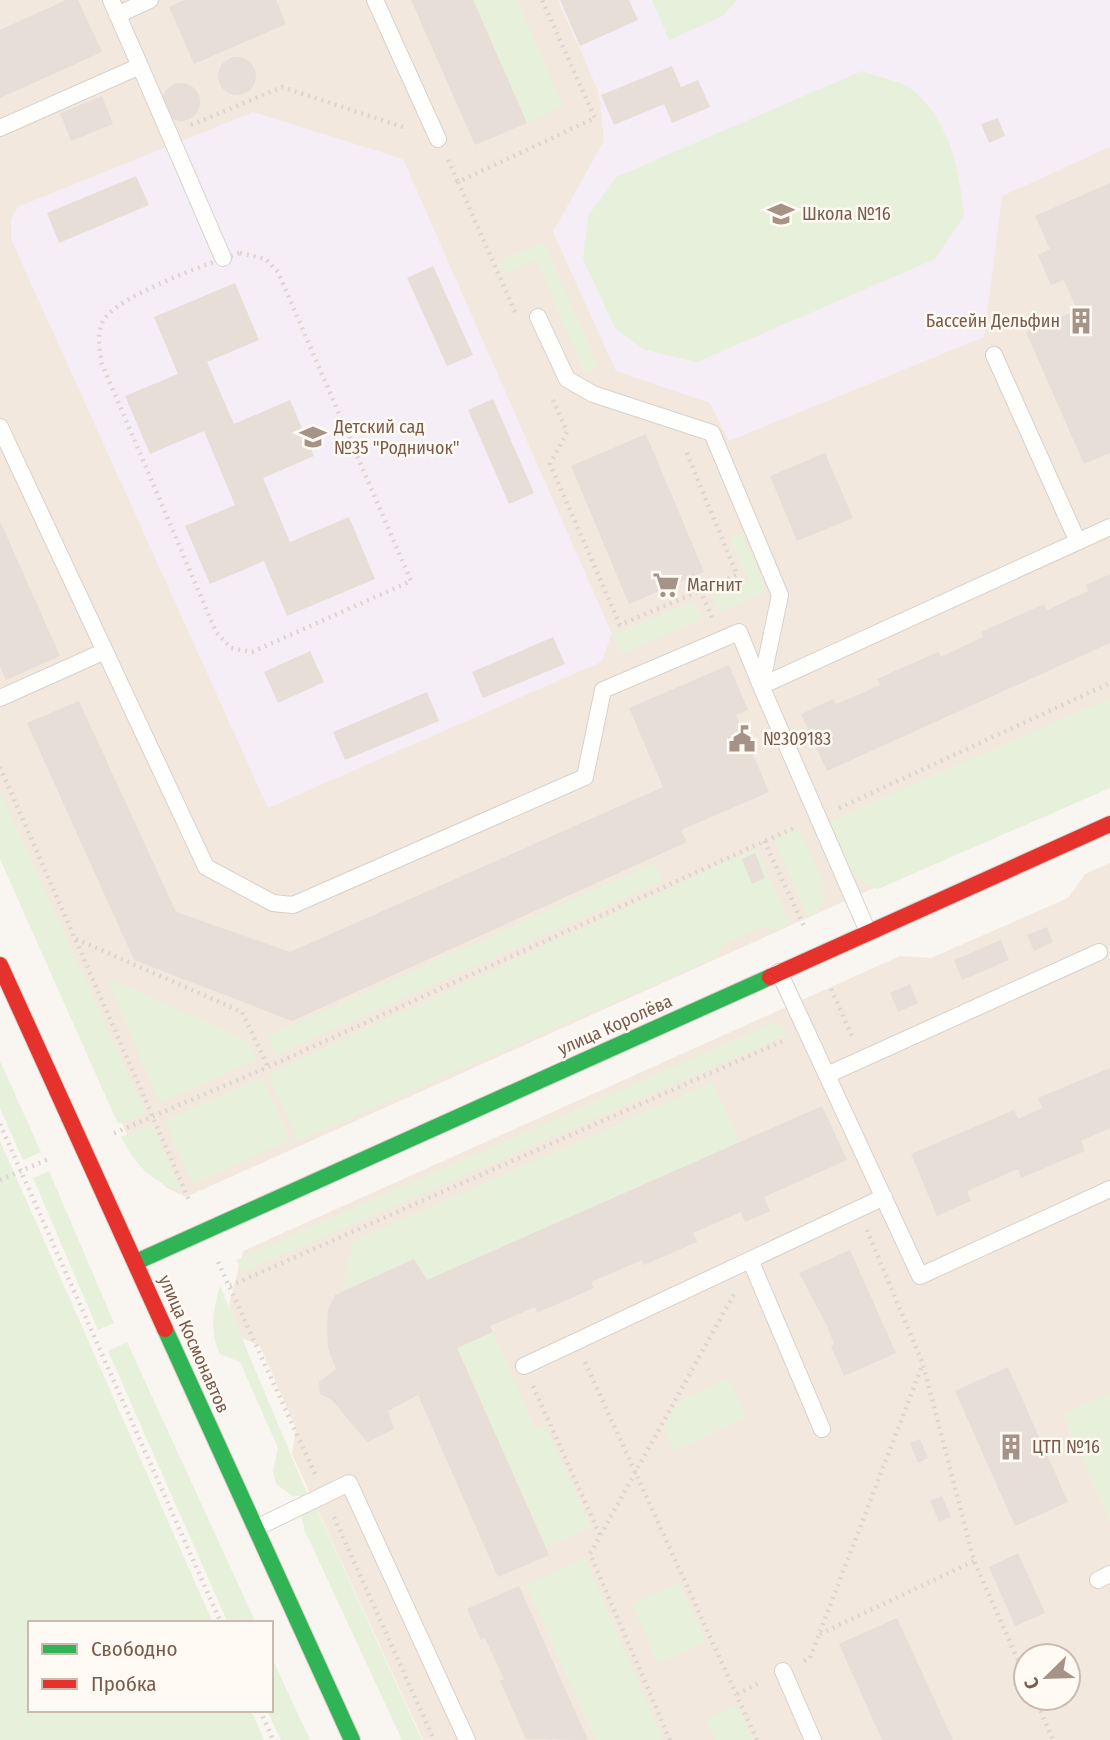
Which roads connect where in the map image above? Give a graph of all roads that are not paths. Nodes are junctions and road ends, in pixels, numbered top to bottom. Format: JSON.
{"nodes":[{"id":1,"x":150,"y":0,"type":"edge"},
{"id":2,"x":375,"y":0,"type":"edge"},
{"id":3,"x":114,"y":8,"type":"edge"},
{"id":4,"x":140,"y":66,"type":"junction"},
{"id":5,"x":0,"y":128,"type":"edge"},
{"id":6,"x":438,"y":139,"type":"road end"},
{"id":7,"x":223,"y":258,"type":"road end"},
{"id":8,"x":538,"y":317,"type":"dead end"},
{"id":9,"x":995,"y":355,"type":"dead end"},
{"id":10,"x":0,"y":427,"type":"edge"},
{"id":11,"x":1110,"y":527,"type":"edge"},
{"id":12,"x":1078,"y":542,"type":"junction"},
{"id":13,"x":105,"y":651,"type":"junction"},
{"id":14,"x":761,"y":686,"type":"junction"},
{"id":15,"x":0,"y":698,"type":"edge"},
{"id":16,"x":1110,"y":824,"type":"edge"},
{"id":17,"x":868,"y":932,"type":"junction"},
{"id":18,"x":1099,"y":952,"type":"dead end"},
{"id":19,"x":0,"y":965,"type":"edge"},
{"id":20,"x":779,"y":972,"type":"junction"},
{"id":21,"x":827,"y":1075,"type":"junction"},
{"id":22,"x":1110,"y":1189,"type":"edge"},
{"id":23,"x":884,"y":1197,"type":"junction"},
{"id":24,"x":136,"y":1262,"type":"junction"},
{"id":25,"x":751,"y":1262,"type":"junction"},
{"id":26,"x":524,"y":1366,"type":"road end"},
{"id":27,"x":822,"y":1429,"type":"dead end"},
{"id":28,"x":256,"y":1528,"type":"junction"},
{"id":29,"x":783,"y":1671,"type":"road end"},
{"id":30,"x":352,"y":1740,"type":"edge"},
{"id":31,"x":467,"y":1740,"type":"edge"},
{"id":32,"x":813,"y":1740,"type":"edge"}],
"edges":[{"from":1,"to":3,"type":"lane"},
{"from":2,"to":6,"type":"lane"},
{"from":3,"to":4,"type":"lane"},
{"from":4,"to":5,"type":"lane"},
{"from":4,"to":7,"type":"lane"},
{"from":8,"to":14,"type":"lane"},
{"from":9,"to":12,"type":"lane"},
{"from":10,"to":13,"type":"lane"},
{"from":11,"to":12,"type":"lane"},
{"from":12,"to":14,"type":"lane"},
{"from":13,"to":14,"type":"lane"},
{"from":13,"to":15,"type":"lane"},
{"from":14,"to":17,"type":"lane"},
{"from":16,"to":17,"type":"main road","name":"улица Королёва"},
{"from":17,"to":20,"type":"main road","name":"улица Королёва"},
{"from":18,"to":21,"type":"lane"},
{"from":19,"to":24,"type":"main road","name":"улица Космонавтов"},
{"from":20,"to":21,"type":"lane"},
{"from":20,"to":24,"type":"main road","name":"улица Королёва"},
{"from":21,"to":23,"type":"lane"},
{"from":22,"to":23,"type":"lane"},
{"from":23,"to":25,"type":"lane"},
{"from":24,"to":28,"type":"main road","name":"улица Космонавтов"},
{"from":25,"to":26,"type":"lane"},
{"from":25,"to":27,"type":"lane"},
{"from":28,"to":30,"type":"main road","name":"улица Космонавтов"},
{"from":28,"to":31,"type":"lane"},
{"from":29,"to":32,"type":"lane"}]}
